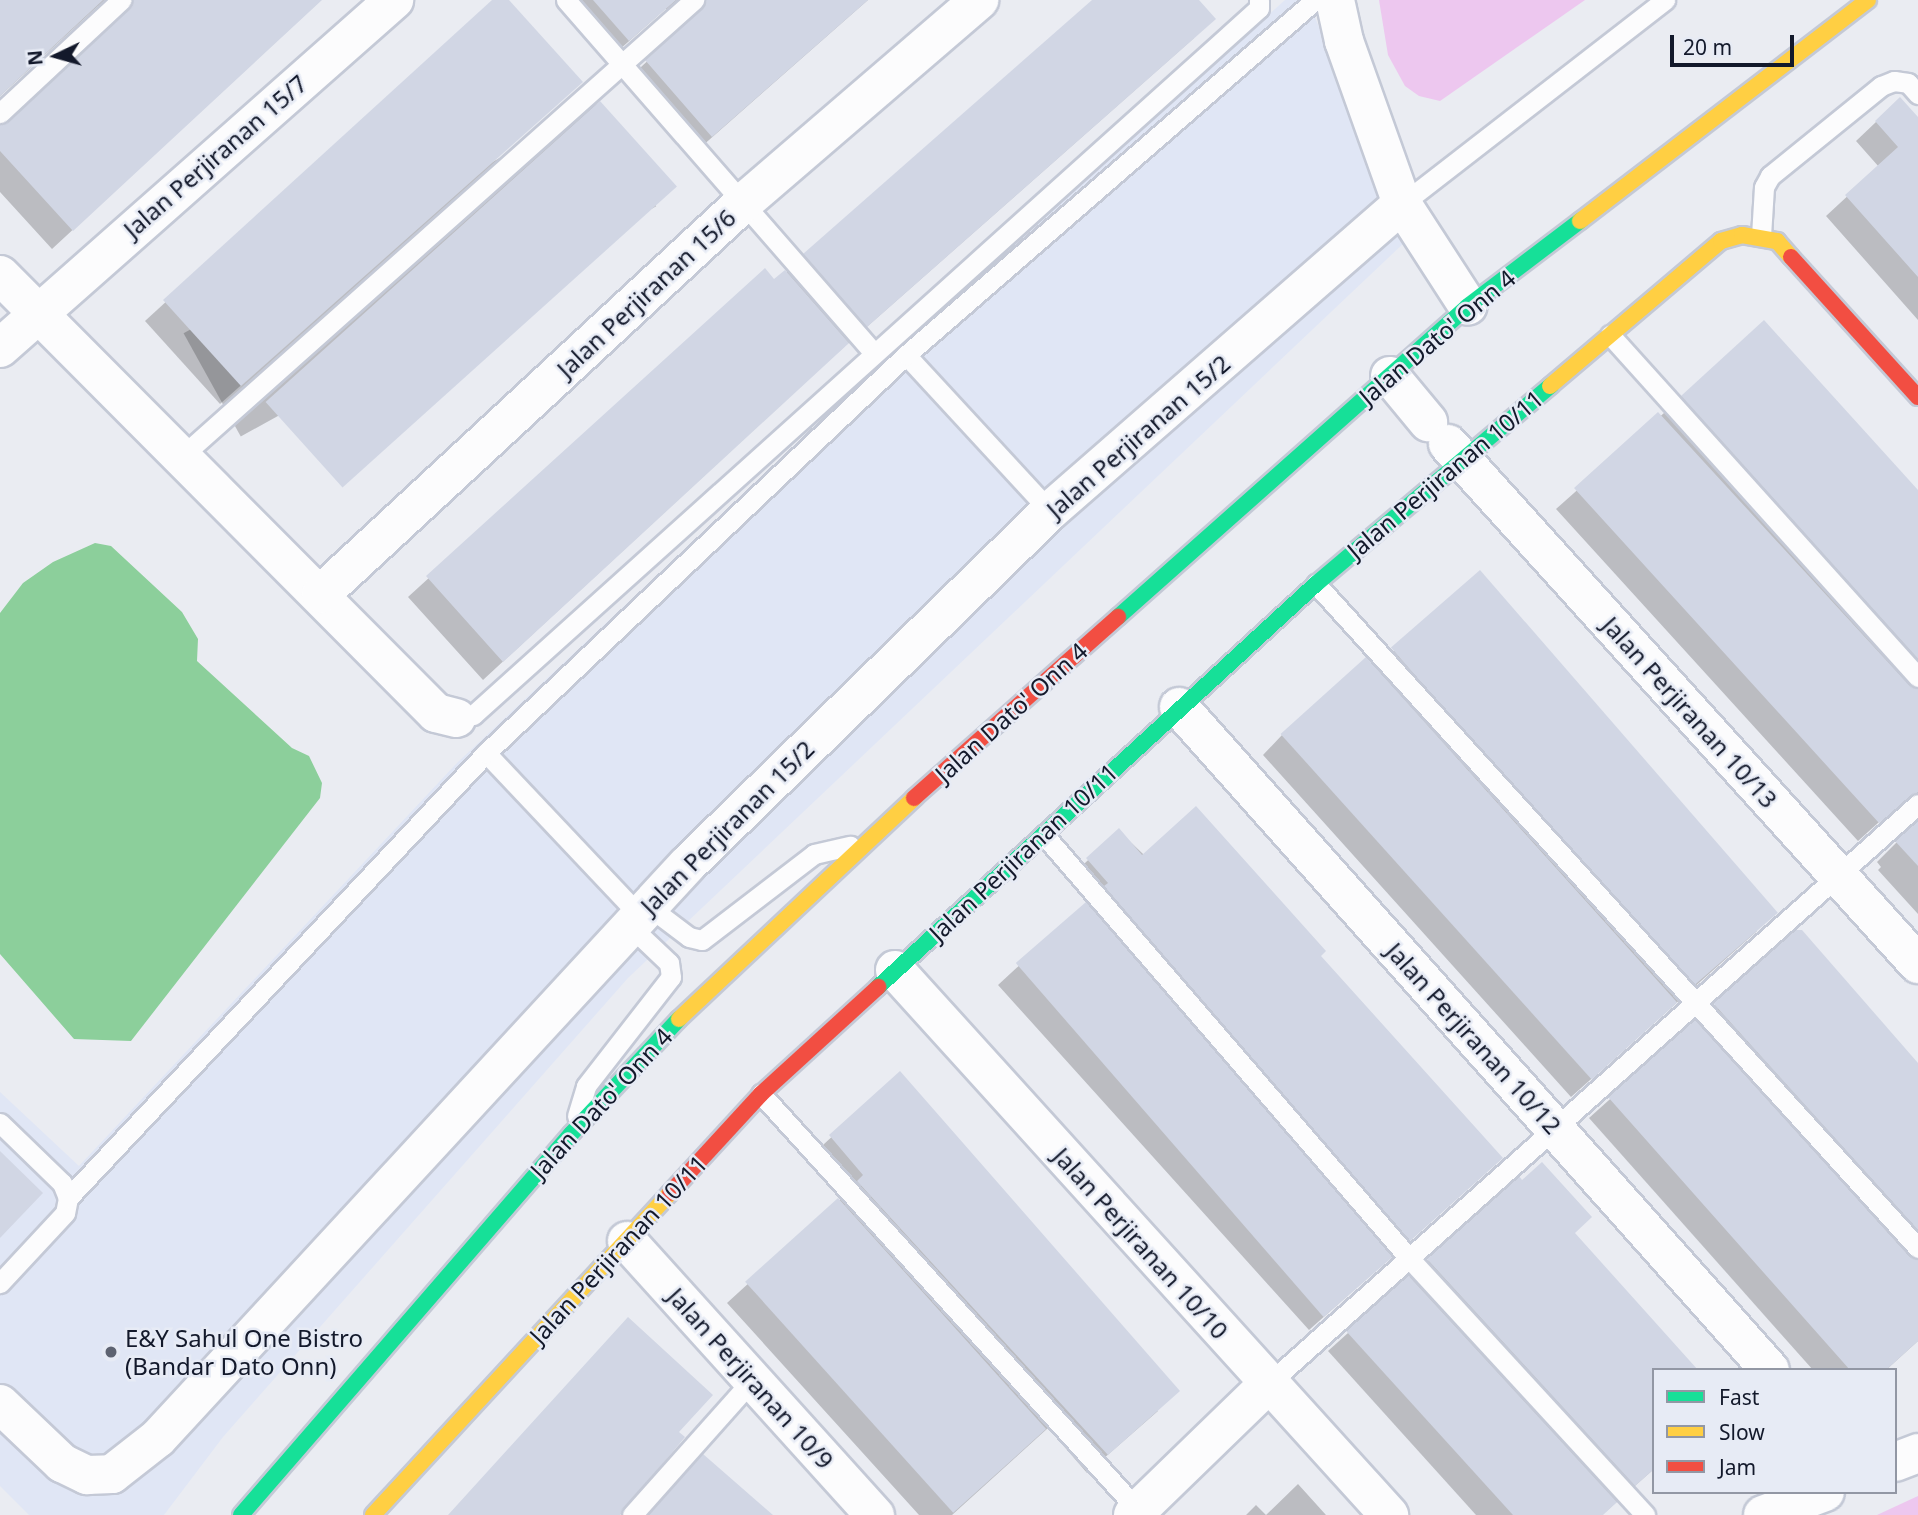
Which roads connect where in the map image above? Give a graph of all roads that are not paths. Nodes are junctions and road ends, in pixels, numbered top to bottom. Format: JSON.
{"nodes":[{"id":1,"x":121,"y":0,"type":"edge"},
{"id":2,"x":394,"y":0,"type":"edge"},
{"id":3,"x":566,"y":0,"type":"edge"},
{"id":4,"x":694,"y":0,"type":"edge"},
{"id":5,"x":979,"y":0,"type":"edge"},
{"id":6,"x":1259,"y":0,"type":"edge"},
{"id":7,"x":1315,"y":0,"type":"edge"},
{"id":8,"x":1335,"y":0,"type":"edge"},
{"id":9,"x":1665,"y":0,"type":"edge"},
{"id":10,"x":1868,"y":0,"type":"edge"},
{"id":11,"x":621,"y":65,"type":"junction"},
{"id":12,"x":1918,"y":94,"type":"edge"},
{"id":13,"x":0,"y":113,"type":"edge"},
{"id":14,"x":742,"y":204,"type":"junction"},
{"id":15,"x":1402,"y":204,"type":"junction"},
{"id":16,"x":1761,"y":236,"type":"junction"},
{"id":17,"x":0,"y":275,"type":"edge"},
{"id":18,"x":1468,"y":306,"type":"junction"},
{"id":19,"x":36,"y":312,"type":"junction"},
{"id":20,"x":1610,"y":335,"type":"junction"},
{"id":21,"x":0,"y":348,"type":"edge"},
{"id":22,"x":874,"y":354,"type":"junction"},
{"id":23,"x":906,"y":355,"type":"junction"},
{"id":24,"x":1390,"y":376,"type":"junction"},
{"id":25,"x":1918,"y":397,"type":"edge"},
{"id":26,"x":1446,"y":442,"type":"junction"},
{"id":27,"x":183,"y":456,"type":"junction"},
{"id":28,"x":1050,"y":511,"type":"junction"},
{"id":29,"x":1316,"y":584,"type":"junction"},
{"id":30,"x":321,"y":594,"type":"junction"},
{"id":31,"x":1918,"y":677,"type":"edge"},
{"id":32,"x":1179,"y":707,"type":"junction"},
{"id":33,"x":456,"y":719,"type":"joint"},
{"id":34,"x":486,"y":753,"type":"junction"},
{"id":35,"x":1918,"y":804,"type":"edge"},
{"id":36,"x":1044,"y":835,"type":"junction"},
{"id":37,"x":862,"y":844,"type":"junction"},
{"id":38,"x":1838,"y":876,"type":"junction"},
{"id":39,"x":639,"y":915,"type":"junction"},
{"id":40,"x":1918,"y":964,"type":"edge"},
{"id":41,"x":895,"y":970,"type":"junction"},
{"id":42,"x":1695,"y":1004,"type":"junction"},
{"id":43,"x":761,"y":1094,"type":"junction"},
{"id":44,"x":0,"y":1123,"type":"edge"},
{"id":45,"x":1555,"y":1129,"type":"junction"},
{"id":46,"x":571,"y":1133,"type":"junction"},
{"id":47,"x":68,"y":1198,"type":"junction"},
{"id":48,"x":626,"y":1241,"type":"junction"},
{"id":49,"x":1918,"y":1248,"type":"edge"},
{"id":50,"x":1409,"y":1258,"type":"junction"},
{"id":51,"x":0,"y":1283,"type":"edge"},
{"id":52,"x":1768,"y":1368,"type":"edge"},
{"id":53,"x":753,"y":1379,"type":"junction"},
{"id":54,"x":1268,"y":1384,"type":"junction"},
{"id":55,"x":0,"y":1404,"type":"edge"},
{"id":56,"x":1918,"y":1452,"type":"edge"},
{"id":57,"x":1897,"y":1461,"type":"edge"},
{"id":58,"x":1812,"y":1500,"type":"edge"},
{"id":59,"x":1135,"y":1513,"type":"edge"},
{"id":60,"x":241,"y":1515,"type":"edge"},
{"id":61,"x":373,"y":1515,"type":"edge"},
{"id":62,"x":632,"y":1515,"type":"edge"},
{"id":63,"x":875,"y":1515,"type":"edge"},
{"id":64,"x":1389,"y":1515,"type":"edge"},
{"id":65,"x":1645,"y":1515,"type":"edge"},
{"id":66,"x":1763,"y":1515,"type":"edge"}],
"edges":[{"from":1,"to":13,"type":"lane"},
{"from":2,"to":19,"type":"street","name":"Jalan Perjiranan 15/7"},
{"from":3,"to":11,"type":"lane"},
{"from":4,"to":11,"type":"lane"},
{"from":5,"to":14,"type":"street","name":"Jalan Perjiranan 15/6"},
{"from":6,"to":22,"type":"lane"},
{"from":7,"to":23,"type":"lane"},
{"from":8,"to":15,"type":"street"},
{"from":9,"to":15,"type":"lane"},
{"from":10,"to":18,"type":"main road","name":"Jalan Dato' Onn 4"},
{"from":11,"to":14,"type":"lane"},
{"from":11,"to":27,"type":"lane"},
{"from":12,"to":16,"type":"lane"},
{"from":14,"to":22,"type":"lane"},
{"from":14,"to":30,"type":"street","name":"Jalan Perjiranan 15/6"},
{"from":15,"to":18,"type":"street"},
{"from":15,"to":28,"type":"street","name":"Jalan Perjiranan 15/2"},
{"from":16,"to":20,"type":"main road","name":"Jalan Perjiranan 10/11"},
{"from":16,"to":25,"type":"main road"},
{"from":17,"to":19,"type":"street"},
{"from":18,"to":24,"type":"main road","name":"Jalan Dato' Onn 4"},
{"from":19,"to":21,"type":"street","name":"Jalan Perjiranan 15/7"},
{"from":19,"to":27,"type":"street"},
{"from":20,"to":26,"type":"main road","name":"Jalan Perjiranan 10/11"},
{"from":20,"to":31,"type":"lane"},
{"from":22,"to":33,"type":"lane"},
{"from":23,"to":28,"type":"lane"},
{"from":23,"to":34,"type":"lane"},
{"from":24,"to":26,"type":"street","name":"Jalan Perjiranan 10/13"},
{"from":24,"to":37,"type":"main road","name":"Jalan Dato' Onn 4"},
{"from":26,"to":29,"type":"main road","name":"Jalan Perjiranan 10/11"},
{"from":26,"to":38,"type":"street","name":"Jalan Perjiranan 10/13"},
{"from":27,"to":30,"type":"street"},
{"from":28,"to":39,"type":"street","name":"Jalan Perjiranan 15/2"},
{"from":29,"to":32,"type":"main road","name":"Jalan Perjiranan 10/11"},
{"from":29,"to":42,"type":"lane"},
{"from":30,"to":33,"type":"street"},
{"from":32,"to":36,"type":"main road","name":"Jalan Perjiranan 10/11"},
{"from":32,"to":45,"type":"street","name":"Jalan Perjiranan 10/12"},
{"from":34,"to":39,"type":"lane"},
{"from":34,"to":47,"type":"lane"},
{"from":35,"to":38,"type":"lane"},
{"from":36,"to":41,"type":"main road","name":"Jalan Perjiranan 10/11"},
{"from":36,"to":50,"type":"lane"},
{"from":37,"to":39,"type":"lane"},
{"from":37,"to":46,"type":"main road","name":"Jalan Dato' Onn 4"},
{"from":38,"to":40,"type":"street","name":"Jalan Perjiranan 10/13"},
{"from":38,"to":42,"type":"lane"},
{"from":39,"to":46,"type":"lane"},
{"from":39,"to":55,"type":"street","name":"Jalan Perjiranan 15/2"},
{"from":41,"to":43,"type":"main road","name":"Jalan Perjiranan 10/11"},
{"from":41,"to":54,"type":"street","name":"Jalan Perjiranan 10/10"},
{"from":42,"to":45,"type":"lane"},
{"from":42,"to":49,"type":"lane"},
{"from":43,"to":48,"type":"main road","name":"Jalan Perjiranan 10/11"},
{"from":43,"to":59,"type":"lane"},
{"from":44,"to":47,"type":"lane"},
{"from":45,"to":50,"type":"lane"},
{"from":45,"to":52,"type":"street","name":"Jalan Perjiranan 10/12"},
{"from":46,"to":60,"type":"main road","name":"Jalan Dato' Onn 4"},
{"from":47,"to":51,"type":"lane"},
{"from":48,"to":53,"type":"street","name":"Jalan Perjiranan 10/9"},
{"from":48,"to":61,"type":"main road","name":"Jalan Perjiranan 10/11"},
{"from":50,"to":54,"type":"lane"},
{"from":50,"to":65,"type":"lane"},
{"from":53,"to":62,"type":"lane"},
{"from":53,"to":63,"type":"street","name":"Jalan Perjiranan 10/9"},
{"from":54,"to":59,"type":"street"},
{"from":54,"to":64,"type":"street","name":"Jalan Perjiranan 10/10"},
{"from":56,"to":57,"type":"street"},
{"from":58,"to":66,"type":"street"}]}
